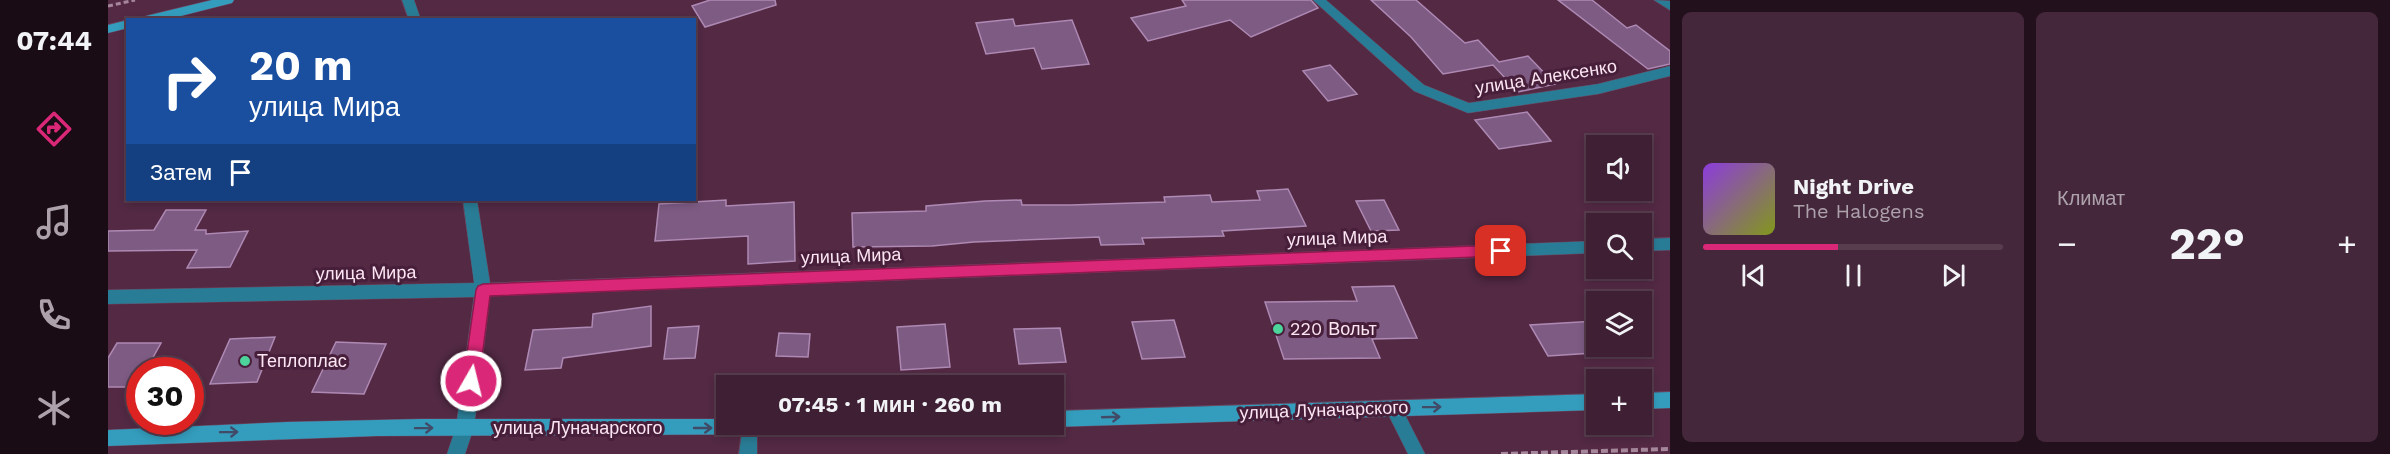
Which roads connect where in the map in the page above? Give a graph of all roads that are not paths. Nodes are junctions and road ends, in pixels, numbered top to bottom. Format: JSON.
{"nodes":[{"id":1,"x":228,"y":0,"type":"edge"},
{"id":2,"x":408,"y":0,"type":"edge"},
{"id":3,"x":1319,"y":0,"type":"edge"},
{"id":4,"x":1660,"y":0,"type":"edge"},
{"id":5,"x":1670,"y":6,"type":"edge"},
{"id":6,"x":155,"y":18,"type":"edge"},
{"id":7,"x":414,"y":18,"type":"edge"},
{"id":8,"x":126,"y":24,"type":"edge"},
{"id":9,"x":108,"y":29,"type":"edge"},
{"id":10,"x":1670,"y":71,"type":"edge"},
{"id":11,"x":470,"y":201,"type":"edge"},
{"id":12,"x":1670,"y":244,"type":"edge"},
{"id":13,"x":1652,"y":245,"type":"edge"},
{"id":14,"x":1586,"y":247,"type":"edge"},
{"id":15,"x":483,"y":290,"type":"junction"},
{"id":16,"x":108,"y":297,"type":"edge"},
{"id":17,"x":1670,"y":400,"type":"edge"},
{"id":18,"x":1652,"y":401,"type":"edge"},
{"id":19,"x":1586,"y":402,"type":"edge"},
{"id":20,"x":1393,"y":408,"type":"junction"},
{"id":21,"x":1064,"y":418,"type":"edge"},
{"id":22,"x":465,"y":427,"type":"junction"},
{"id":23,"x":716,"y":428,"type":"edge"},
{"id":24,"x":749,"y":435,"type":"edge"},
{"id":25,"x":108,"y":438,"type":"edge"},
{"id":26,"x":456,"y":454,"type":"edge"},
{"id":27,"x":748,"y":454,"type":"edge"},
{"id":28,"x":1417,"y":454,"type":"edge"}],
"edges":[{"from":1,"to":6,"type":"main road"},
{"from":2,"to":7,"type":"street"},
{"from":3,"to":10,"type":"street","name":"улица Алексенко"},
{"from":4,"to":5,"type":"street"},
{"from":8,"to":9,"type":"main road"},
{"from":11,"to":15,"type":"street"},
{"from":12,"to":13,"type":"street"},
{"from":14,"to":15,"type":"street","name":"улица Мира"},
{"from":15,"to":16,"type":"street","name":"улица Мира"},
{"from":15,"to":22,"type":"street"},
{"from":17,"to":18,"type":"main road"},
{"from":20,"to":19,"type":"main road","name":"улица Луначарского","one_way":true},
{"from":21,"to":20,"type":"main road","name":"улица Луначарского","one_way":true},
{"from":20,"to":28,"type":"lane"},
{"from":22,"to":23,"type":"main road","name":"улица Луначарского","one_way":true},
{"from":25,"to":22,"type":"main road","name":"улица Луначарского","one_way":true},
{"from":22,"to":26,"type":"street"},
{"from":24,"to":27,"type":"street"}]}
